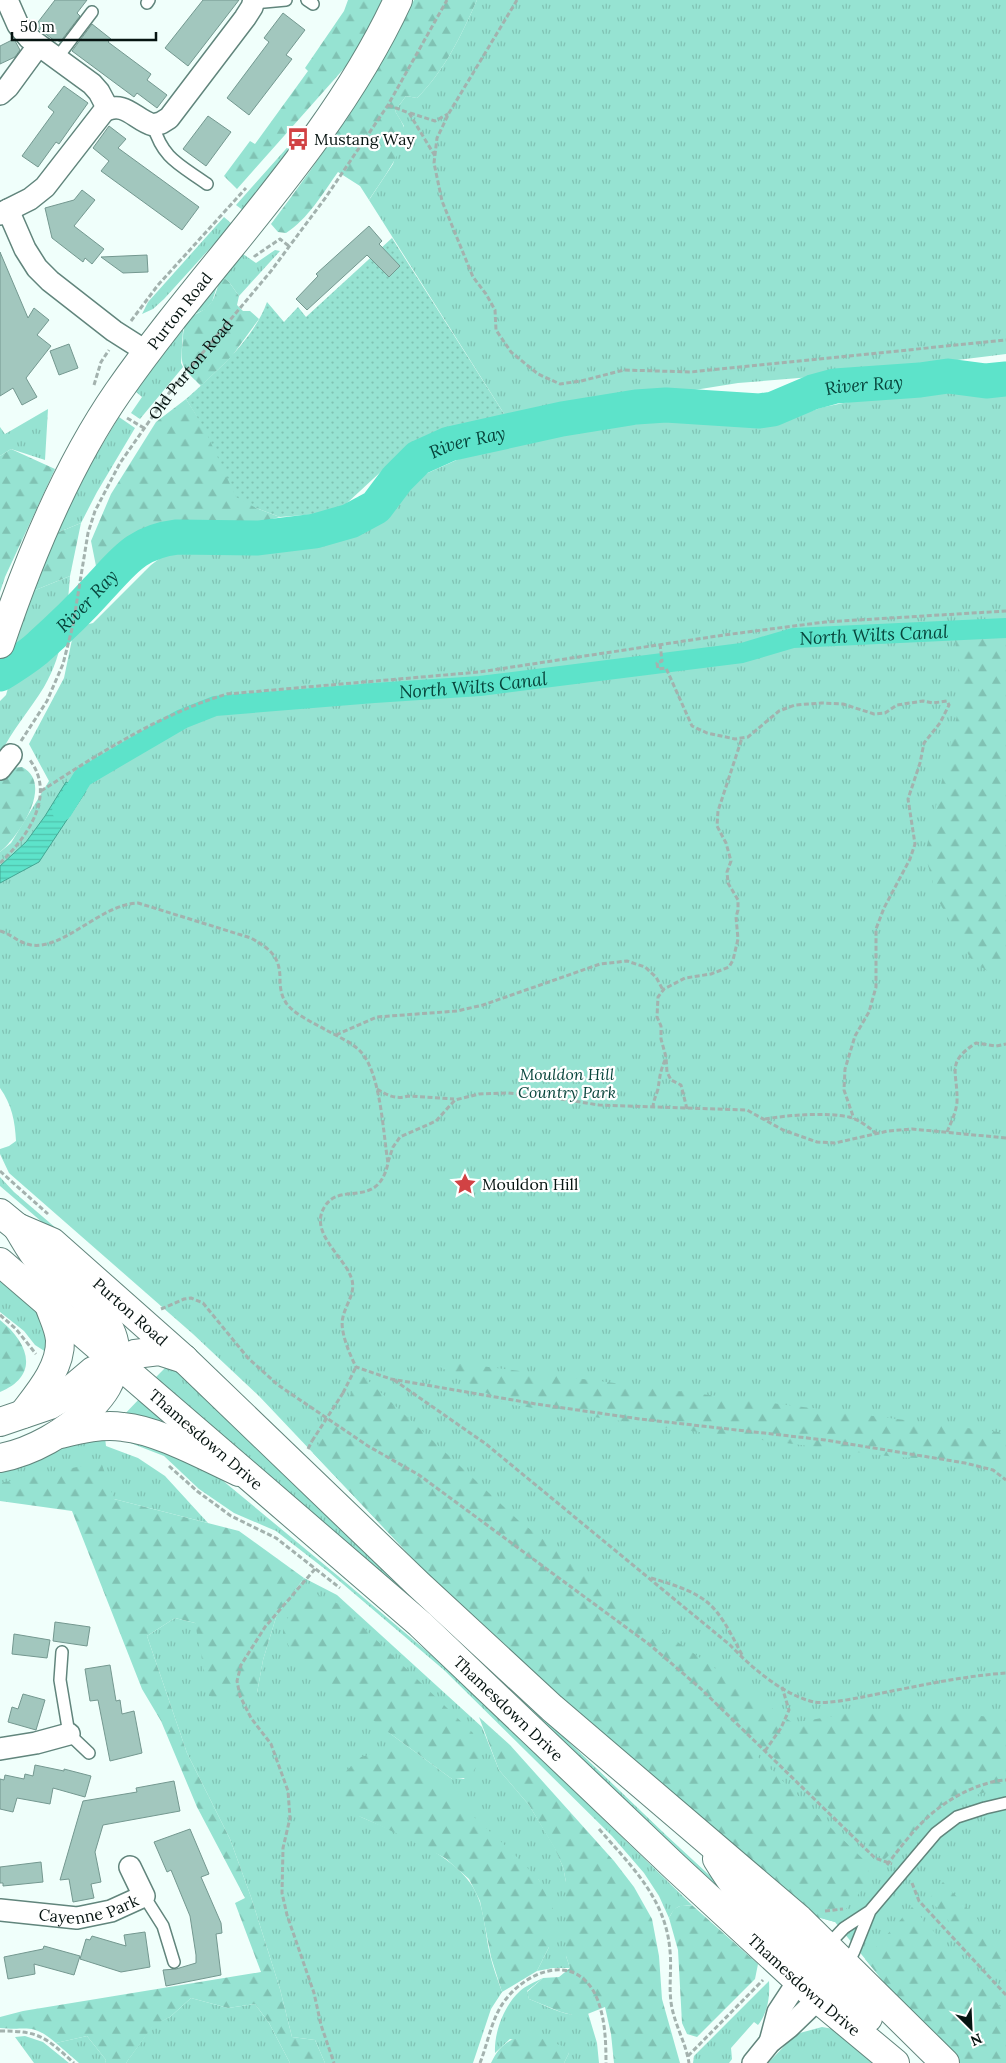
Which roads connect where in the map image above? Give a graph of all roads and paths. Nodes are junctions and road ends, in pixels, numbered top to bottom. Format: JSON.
{"nodes":[{"id":1,"x":7,"y":0,"type":"edge"},
{"id":2,"x":286,"y":0,"type":"edge"},
{"id":3,"x":398,"y":0,"type":"edge"},
{"id":4,"x":447,"y":0,"type":"edge"},
{"id":5,"x":517,"y":0,"type":"edge"},
{"id":6,"x":254,"y":2,"type":"edge"},
{"id":7,"x":92,"y":12,"type":"dead end"},
{"id":8,"x":38,"y":46,"type":"junction"},
{"id":9,"x":57,"y":58,"type":"junction"},
{"id":10,"x":0,"y":94,"type":"edge"},
{"id":11,"x":388,"y":105,"type":"junction"},
{"id":12,"x":108,"y":109,"type":"junction"},
{"id":13,"x":409,"y":113,"type":"junction"},
{"id":14,"x":449,"y":113,"type":"junction"},
{"id":15,"x":153,"y":125,"type":"junction"},
{"id":16,"x":435,"y":156,"type":"junction"},
{"id":17,"x":207,"y":184,"type":"dead end"},
{"id":18,"x":227,"y":208,"type":"dead end"},
{"id":19,"x":4,"y":212,"type":"edge"},
{"id":20,"x":290,"y":246,"type":"junction"},
{"id":21,"x":248,"y":250,"type":"dead end"},
{"id":22,"x":120,"y":335,"type":"junction"},
{"id":23,"x":1006,"y":340,"type":"edge"},
{"id":24,"x":147,"y":352,"type":"junction"},
{"id":25,"x":1006,"y":611,"type":"edge"},
{"id":26,"x":0,"y":644,"type":"edge"},
{"id":27,"x":660,"y":644,"type":"junction"},
{"id":28,"x":742,"y":738,"type":"junction"},
{"id":29,"x":9,"y":757,"type":"edge"},
{"id":30,"x":41,"y":791,"type":"junction"},
{"id":31,"x":0,"y":863,"type":"edge"},
{"id":32,"x":0,"y":931,"type":"edge"},
{"id":33,"x":663,"y":991,"type":"junction"},
{"id":34,"x":336,"y":1035,"type":"junction"},
{"id":35,"x":1006,"y":1044,"type":"edge"},
{"id":36,"x":666,"y":1057,"type":"junction"},
{"id":37,"x":377,"y":1089,"type":"junction"},
{"id":38,"x":455,"y":1100,"type":"junction"},
{"id":39,"x":653,"y":1108,"type":"junction"},
{"id":40,"x":687,"y":1109,"type":"junction"},
{"id":41,"x":764,"y":1119,"type":"junction"},
{"id":42,"x":854,"y":1119,"type":"junction"},
{"id":43,"x":947,"y":1132,"type":"junction"},
{"id":44,"x":877,"y":1134,"type":"junction"},
{"id":45,"x":1006,"y":1138,"type":"edge"},
{"id":46,"x":388,"y":1163,"type":"junction"},
{"id":47,"x":8,"y":1220,"type":"edge"},
{"id":48,"x":0,"y":1262,"type":"edge"},
{"id":49,"x":48,"y":1302,"type":"junction"},
{"id":50,"x":159,"y":1310,"type":"dead end"},
{"id":51,"x":184,"y":1359,"type":"junction"},
{"id":52,"x":115,"y":1361,"type":"junction"},
{"id":53,"x":356,"y":1368,"type":"junction"},
{"id":54,"x":391,"y":1379,"type":"junction"},
{"id":55,"x":12,"y":1418,"type":"edge"},
{"id":56,"x":56,"y":1435,"type":"junction"},
{"id":57,"x":312,"y":1441,"type":"dead end"},
{"id":58,"x":0,"y":1458,"type":"edge"},
{"id":59,"x":166,"y":1463,"type":"dead end"},
{"id":60,"x":252,"y":1478,"type":"junction"},
{"id":61,"x":1006,"y":1480,"type":"edge"},
{"id":62,"x":315,"y":1569,"type":"junction"},
{"id":63,"x":648,"y":1577,"type":"junction"},
{"id":64,"x":342,"y":1590,"type":"dead end"},
{"id":65,"x":62,"y":1652,"type":"dead end"},
{"id":66,"x":744,"y":1659,"type":"junction"},
{"id":67,"x":1006,"y":1674,"type":"edge"},
{"id":68,"x":782,"y":1687,"type":"junction"},
{"id":69,"x":69,"y":1734,"type":"junction"},
{"id":70,"x":0,"y":1748,"type":"edge"},
{"id":71,"x":765,"y":1751,"type":"junction"},
{"id":72,"x":89,"y":1753,"type":"dead end"},
{"id":73,"x":1006,"y":1803,"type":"edge"},
{"id":74,"x":598,"y":1828,"type":"dead end"},
{"id":75,"x":130,"y":1867,"type":"dead end"},
{"id":76,"x":902,"y":1871,"type":"junction"},
{"id":77,"x":144,"y":1896,"type":"junction"},
{"id":78,"x":0,"y":1910,"type":"edge"},
{"id":79,"x":870,"y":1911,"type":"junction"},
{"id":80,"x":174,"y":1962,"type":"dead end"},
{"id":81,"x":822,"y":1973,"type":"junction"},
{"id":82,"x":1006,"y":1995,"type":"edge"},
{"id":83,"x":0,"y":2031,"type":"edge"},
{"id":84,"x":74,"y":2063,"type":"edge"},
{"id":85,"x":334,"y":2063,"type":"edge"},
{"id":86,"x":480,"y":2063,"type":"edge"},
{"id":87,"x":606,"y":2063,"type":"edge"},
{"id":88,"x":689,"y":2063,"type":"edge"},
{"id":89,"x":753,"y":2063,"type":"edge"},
{"id":90,"x":895,"y":2063,"type":"edge"},
{"id":91,"x":910,"y":2063,"type":"edge"},
{"id":92,"x":945,"y":2063,"type":"edge"}],
"edges":[{"from":1,"to":8,"type":"street"},
{"from":2,"to":6,"type":"lane"},
{"from":3,"to":24,"type":"main road","name":"Purton Road"},
{"from":4,"to":11,"type":"path","name":"Old Purton Road"},
{"from":5,"to":14,"type":"path"},
{"from":6,"to":15,"type":"street"},
{"from":7,"to":9,"type":"lane"},
{"from":8,"to":9,"type":"street"},
{"from":8,"to":10,"type":"street"},
{"from":9,"to":12,"type":"street"},
{"from":11,"to":13,"type":"path"},
{"from":11,"to":20,"type":"path","name":"Old Purton Road"},
{"from":12,"to":15,"type":"street"},
{"from":12,"to":19,"type":"street"},
{"from":13,"to":14,"type":"path"},
{"from":13,"to":16,"type":"path"},
{"from":14,"to":16,"type":"path"},
{"from":15,"to":17,"type":"lane"},
{"from":16,"to":23,"type":"path"},
{"from":18,"to":22,"type":"path"},
{"from":19,"to":22,"type":"street"},
{"from":20,"to":21,"type":"path"},
{"from":20,"to":29,"type":"path","name":"Old Purton Road"},
{"from":22,"to":24,"type":"street"},
{"from":24,"to":26,"type":"main road","name":"Purton Road"},
{"from":25,"to":27,"type":"path"},
{"from":27,"to":28,"type":"path"},
{"from":27,"to":30,"type":"path"},
{"from":28,"to":33,"type":"path"},
{"from":28,"to":42,"type":"path"},
{"from":29,"to":30,"type":"path"},
{"from":30,"to":31,"type":"path"},
{"from":32,"to":34,"type":"path"},
{"from":33,"to":34,"type":"path"},
{"from":33,"to":36,"type":"path"},
{"from":34,"to":37,"type":"path"},
{"from":35,"to":43,"type":"path"},
{"from":36,"to":39,"type":"path"},
{"from":36,"to":40,"type":"path"},
{"from":37,"to":38,"type":"path"},
{"from":37,"to":46,"type":"path"},
{"from":38,"to":39,"type":"path"},
{"from":38,"to":46,"type":"path"},
{"from":39,"to":40,"type":"path"},
{"from":40,"to":41,"type":"path"},
{"from":41,"to":42,"type":"path"},
{"from":41,"to":44,"type":"path"},
{"from":42,"to":44,"type":"path"},
{"from":43,"to":44,"type":"path"},
{"from":43,"to":45,"type":"path"},
{"from":46,"to":53,"type":"path"},
{"from":47,"to":51,"type":"main road","name":"Purton Road"},
{"from":47,"to":52,"type":"main road","name":"Purton Road"},
{"from":48,"to":49,"type":"main road","name":"Purton Road"},
{"from":49,"to":52,"type":"main road","name":"Purton Road"},
{"from":49,"to":55,"type":"main road","name":"Purton Road"},
{"from":50,"to":71,"type":"path"},
{"from":51,"to":52,"type":"main road","name":"Purton Road"},
{"from":51,"to":81,"type":"main road","name":"Thamesdown Drive"},
{"from":52,"to":55,"type":"main road","name":"Purton Road"},
{"from":52,"to":56,"type":"main road","name":"Purton Road"},
{"from":52,"to":60,"type":"main road","name":"Thamesdown Drive"},
{"from":53,"to":54,"type":"path"},
{"from":53,"to":57,"type":"path","bridge":true},
{"from":54,"to":61,"type":"path"},
{"from":54,"to":63,"type":"path"},
{"from":56,"to":58,"type":"main road","name":"Purton Road"},
{"from":56,"to":60,"type":"main road","name":"Purton Road"},
{"from":59,"to":62,"type":"path"},
{"from":60,"to":81,"type":"main road","name":"Thamesdown Drive"},
{"from":62,"to":64,"type":"path"},
{"from":62,"to":85,"type":"path"},
{"from":63,"to":66,"type":"path"},
{"from":63,"to":66,"type":"path"},
{"from":65,"to":69,"type":"lane"},
{"from":66,"to":68,"type":"path"},
{"from":67,"to":68,"type":"path"},
{"from":68,"to":71,"type":"path"},
{"from":69,"to":70,"type":"street"},
{"from":69,"to":72,"type":"lane"},
{"from":71,"to":76,"type":"path"},
{"from":73,"to":76,"type":"lane"},
{"from":74,"to":88,"type":"path"},
{"from":75,"to":77,"type":"street","name":"Cayenne Park"},
{"from":76,"to":79,"type":"lane"},
{"from":76,"to":82,"type":"path"},
{"from":77,"to":78,"type":"street","name":"Cayenne Park"},
{"from":77,"to":80,"type":"lane"},
{"from":79,"to":81,"type":"lane"},
{"from":79,"to":81,"type":"lane"},
{"from":81,"to":89,"type":"street"},
{"from":81,"to":90,"type":"main road","name":"Thamesdown Drive"},
{"from":81,"to":91,"type":"main road"},
{"from":81,"to":92,"type":"main road","name":"Thamesdown Drive"},
{"from":83,"to":84,"type":"path"},
{"from":86,"to":87,"type":"path"}]}
